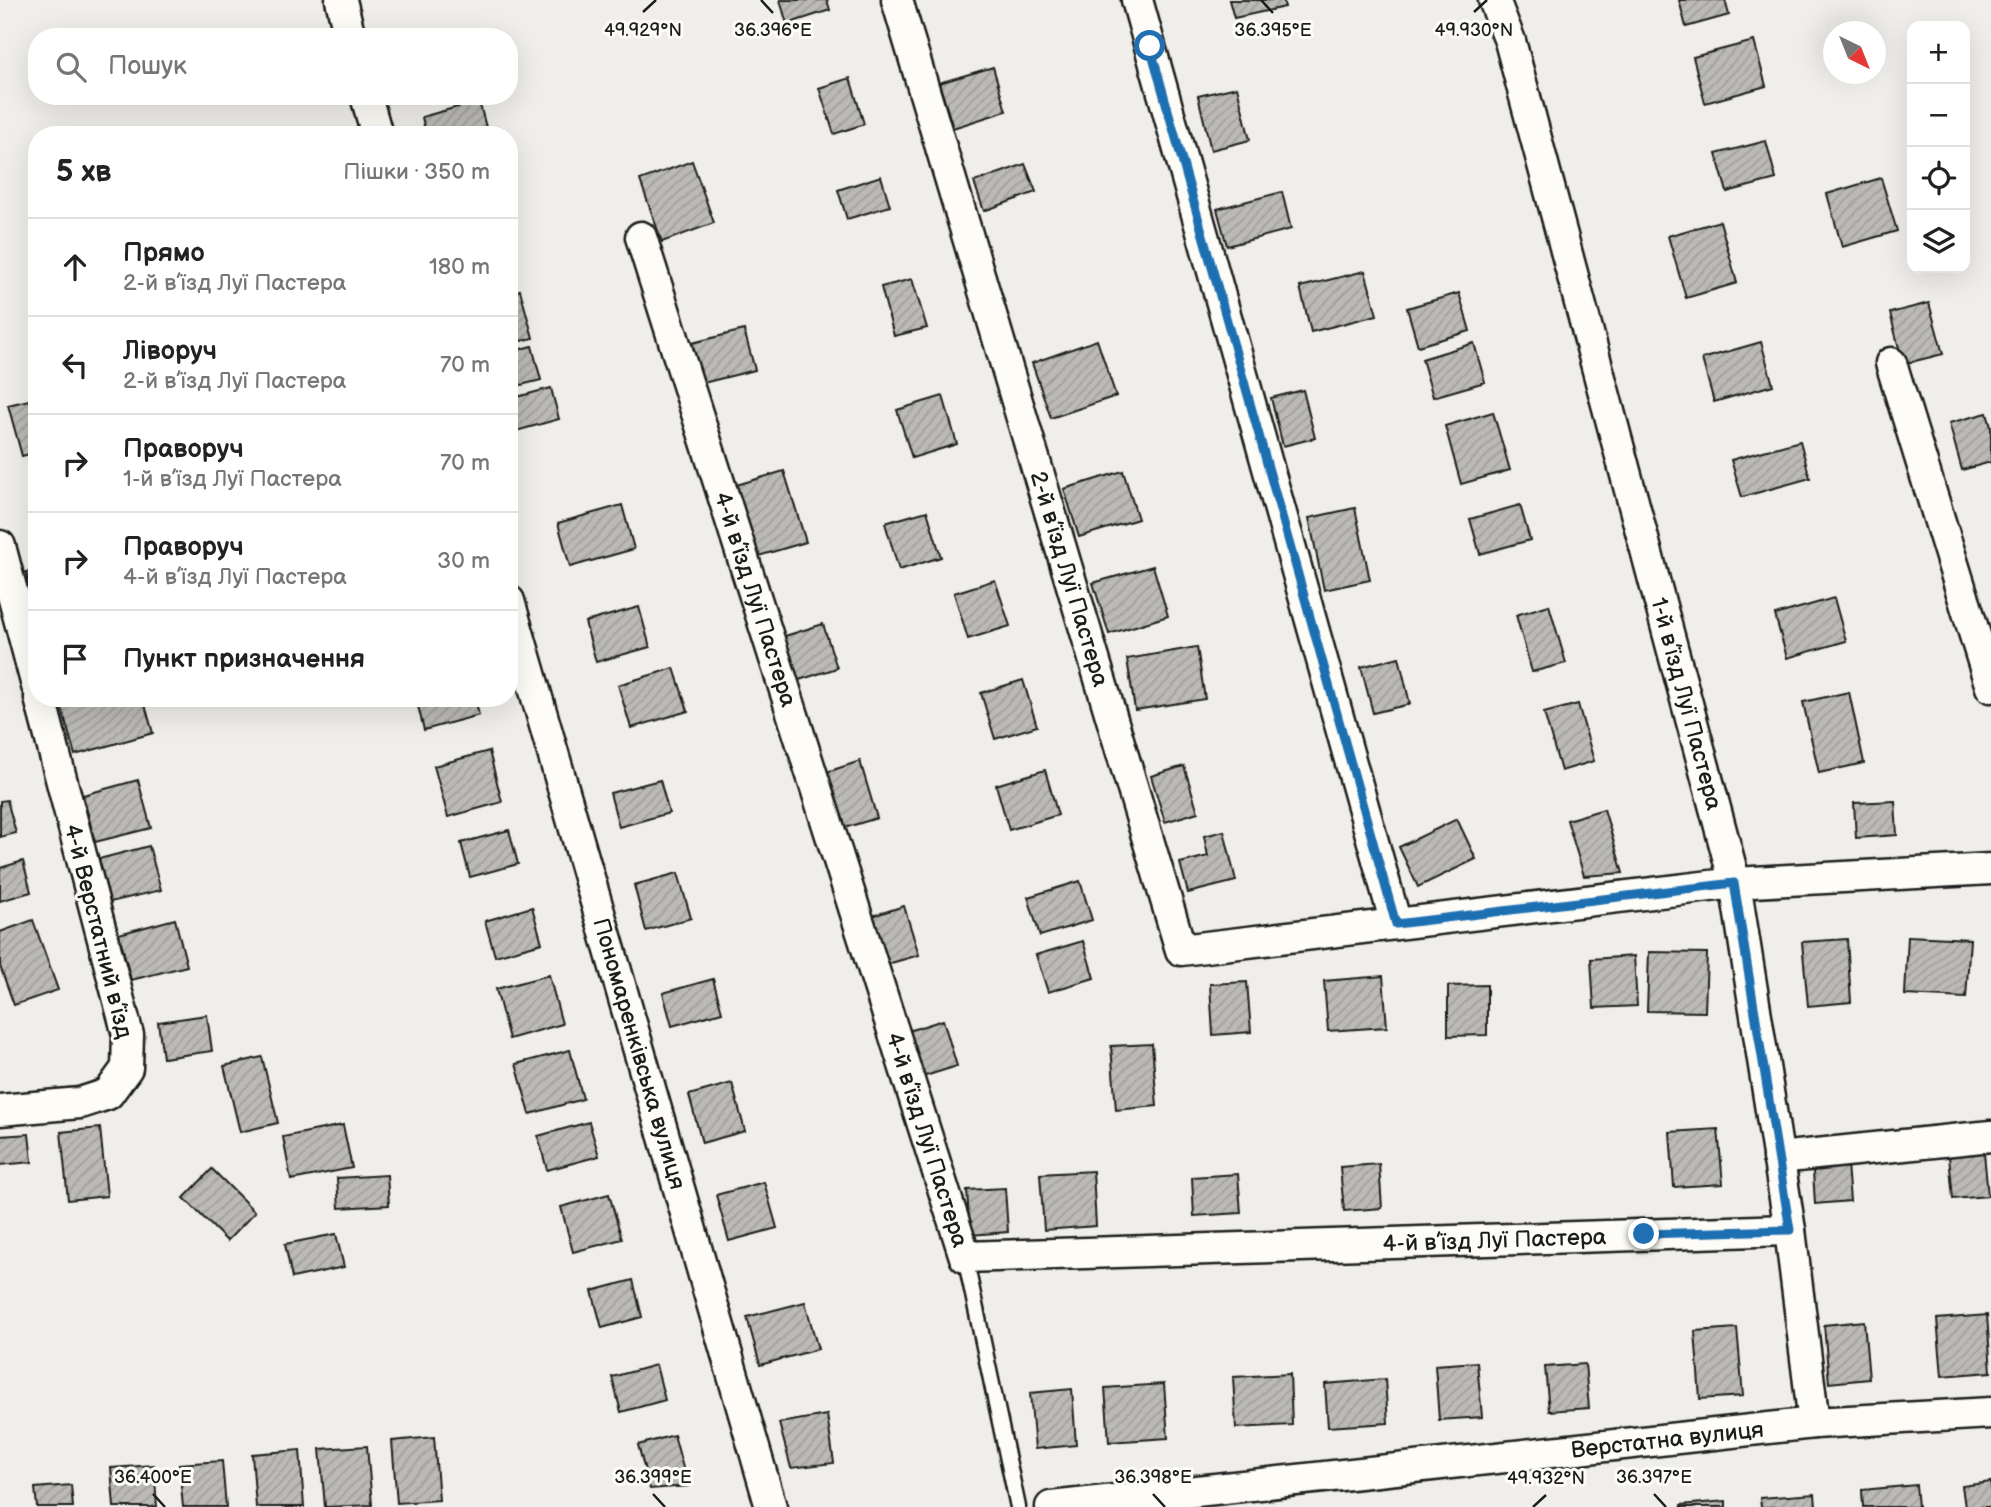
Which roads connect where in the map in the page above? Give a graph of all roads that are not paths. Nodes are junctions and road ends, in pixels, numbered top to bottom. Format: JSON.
{"nodes":[{"id":1,"x":341,"y":0,"type":"edge"},
{"id":2,"x":897,"y":0,"type":"edge"},
{"id":3,"x":1137,"y":0,"type":"edge"},
{"id":4,"x":1494,"y":0,"type":"edge"},
{"id":5,"x":348,"y":28,"type":"edge"},
{"id":6,"x":369,"y":105,"type":"edge"},
{"id":7,"x":374,"y":126,"type":"edge"},
{"id":8,"x":641,"y":237,"type":"dead end"},
{"id":9,"x":1891,"y":363,"type":"dead end"},
{"id":10,"x":0,"y":546,"type":"edge"},
{"id":11,"x":518,"y":632,"type":"edge"},
{"id":12,"x":28,"y":652,"type":"edge"},
{"id":13,"x":1991,"y":687,"type":"edge"},
{"id":14,"x":42,"y":707,"type":"edge"},
{"id":15,"x":1991,"y":869,"type":"edge"},
{"id":16,"x":1734,"y":883,"type":"junction"},
{"id":17,"x":1396,"y":924,"type":"junction"},
{"id":18,"x":0,"y":1110,"type":"edge"},
{"id":19,"x":1991,"y":1136,"type":"edge"},
{"id":20,"x":1778,"y":1158,"type":"junction"},
{"id":21,"x":1790,"y":1230,"type":"junction"},
{"id":22,"x":965,"y":1256,"type":"junction"},
{"id":23,"x":1991,"y":1413,"type":"edge"},
{"id":24,"x":1814,"y":1423,"type":"junction"},
{"id":25,"x":771,"y":1507,"type":"edge"},
{"id":26,"x":1018,"y":1507,"type":"edge"},
{"id":27,"x":1051,"y":1507,"type":"edge"}],
"edges":[{"from":1,"to":5,"type":"street"},
{"from":2,"to":17,"type":"street","name":"2-й в’їзд Луї Пастера"},
{"from":3,"to":17,"type":"street"},
{"from":4,"to":16,"type":"street","name":"1-й в’їзд Луї Пастера"},
{"from":6,"to":7,"type":"street"},
{"from":8,"to":22,"type":"street","name":"4-й в’їзд Луї Пастера"},
{"from":9,"to":13,"type":"street"},
{"from":10,"to":12,"type":"street"},
{"from":11,"to":25,"type":"street","name":"Пономаренківська вулиця"},
{"from":14,"to":18,"type":"street","name":"4-й Верстатний в’їзд"},
{"from":15,"to":16,"type":"street","name":"2-й в’їзд Луї Пастера"},
{"from":16,"to":17,"type":"street","name":"2-й в’їзд Луї Пастера"},
{"from":16,"to":20,"type":"street","name":"1-й в’їзд Луї Пастера"},
{"from":19,"to":20,"type":"street"},
{"from":20,"to":21,"type":"street","name":"1-й в’їзд Луї Пастера"},
{"from":21,"to":22,"type":"street","name":"4-й в’їзд Луї Пастера"},
{"from":21,"to":24,"type":"street","name":"1-й в’їзд Луї Пастера"},
{"from":22,"to":26,"type":"lane"},
{"from":23,"to":24,"type":"street","name":"Верстатна вулиця"},
{"from":24,"to":27,"type":"street","name":"Верстатна вулиця"}]}
